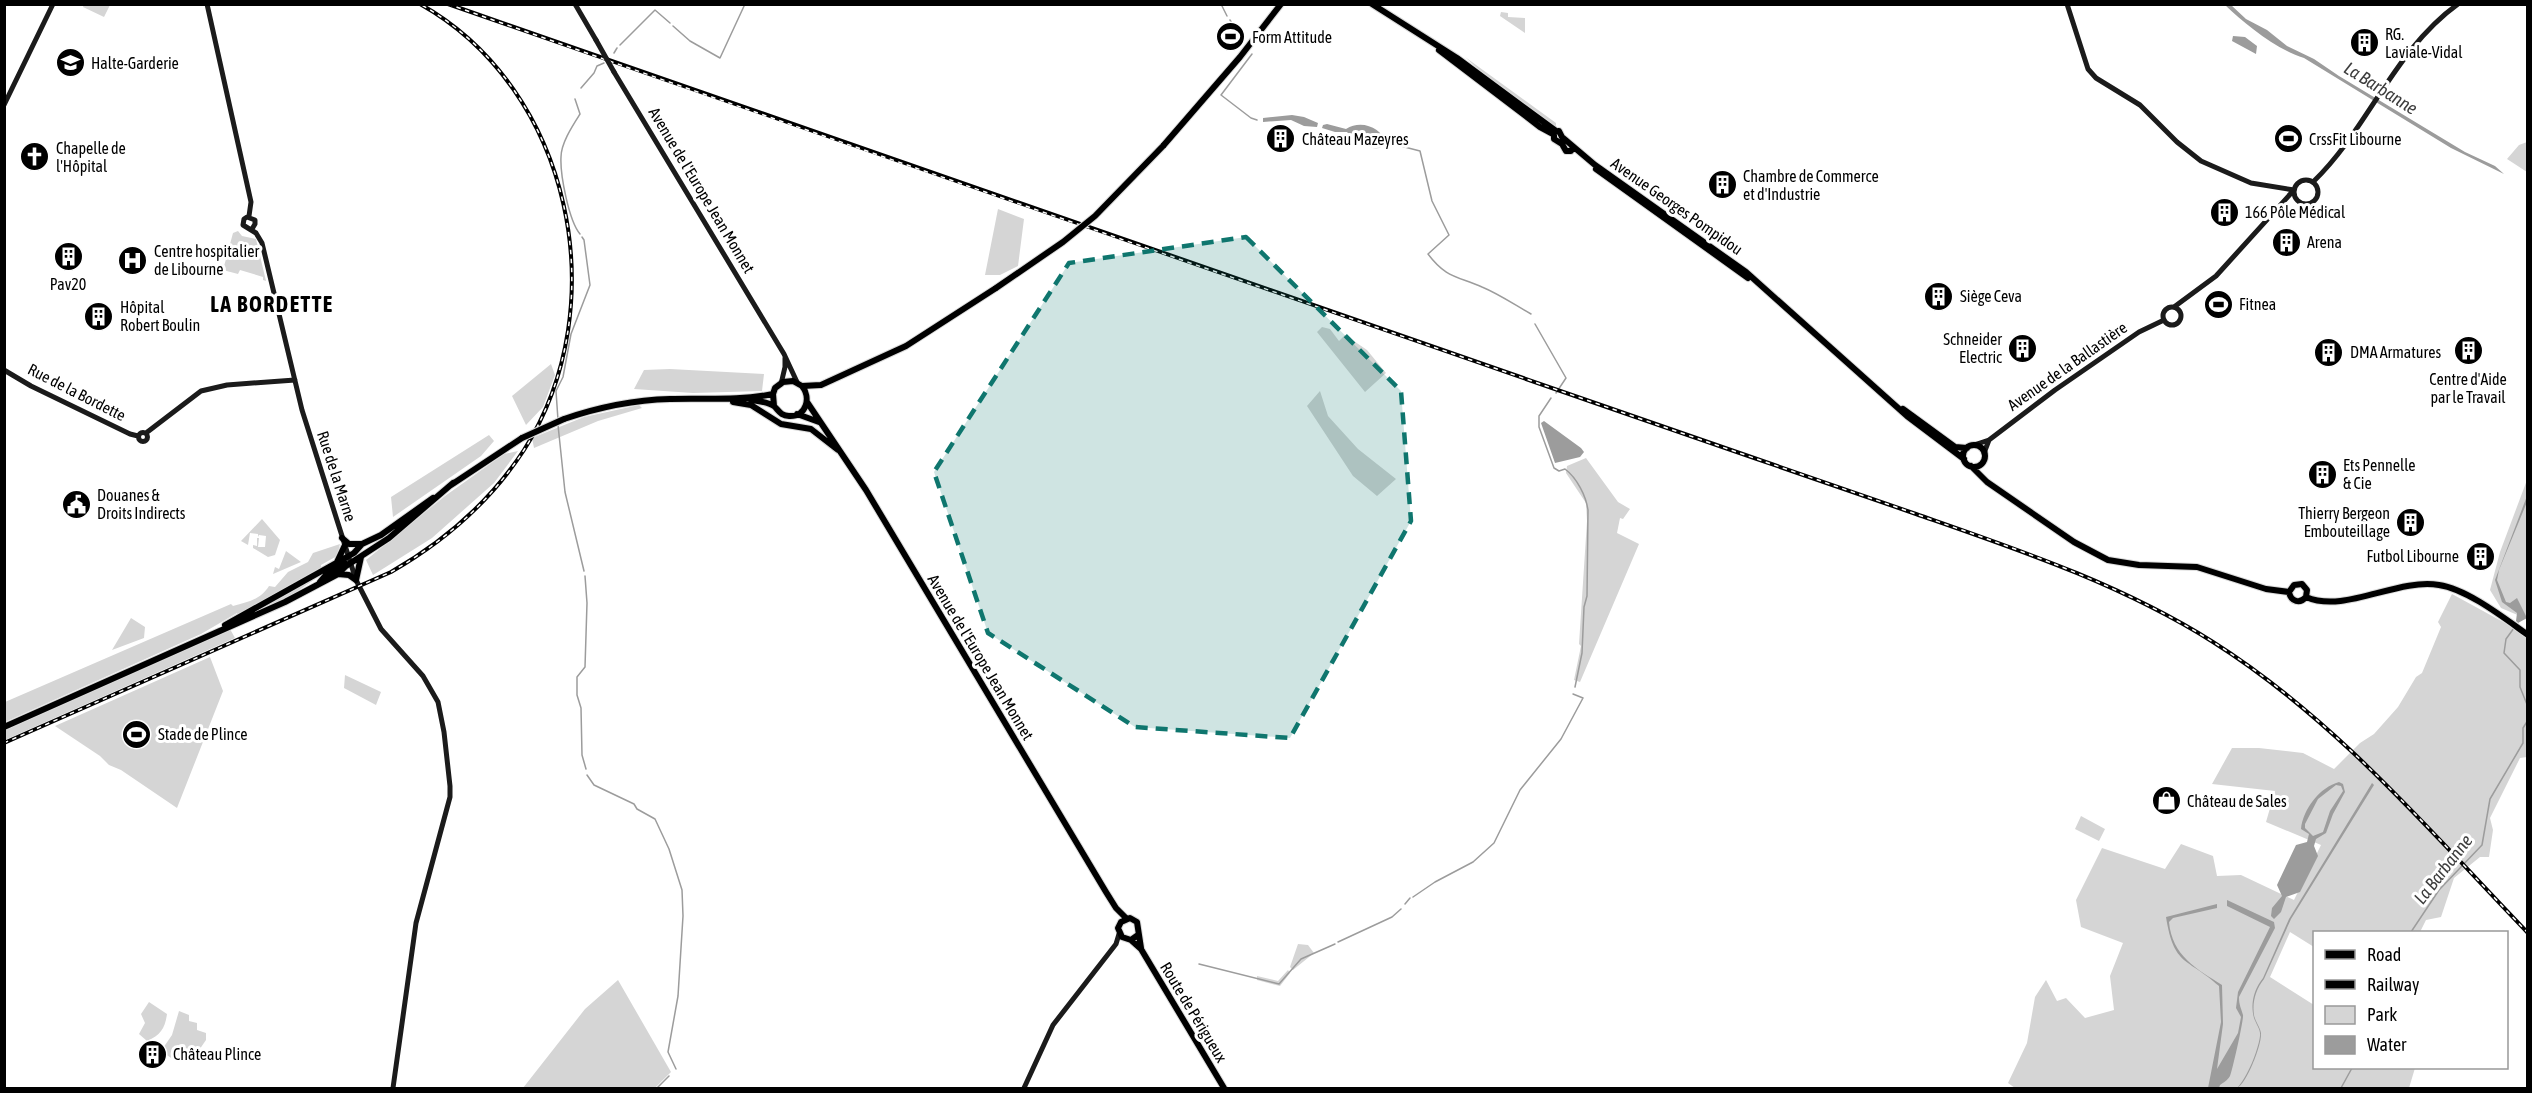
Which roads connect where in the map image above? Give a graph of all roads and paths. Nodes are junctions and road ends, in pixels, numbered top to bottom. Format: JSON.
{"nodes":[{"id":1,"x":54,"y":4,"type":"edge"},
{"id":2,"x":207,"y":4,"type":"edge"},
{"id":3,"x":575,"y":4,"type":"edge"},
{"id":4,"x":1280,"y":4,"type":"edge"},
{"id":5,"x":1372,"y":4,"type":"edge"},
{"id":6,"x":2067,"y":4,"type":"edge"},
{"id":7,"x":2458,"y":4,"type":"edge"},
{"id":8,"x":4,"y":105,"type":"edge"},
{"id":9,"x":2313,"y":182,"type":"junction"},
{"id":10,"x":2282,"y":189,"type":"junction"},
{"id":11,"x":2294,"y":190,"type":"junction"},
{"id":12,"x":2297,"y":199,"type":"junction"},
{"id":13,"x":2285,"y":200,"type":"junction"},
{"id":14,"x":249,"y":216,"type":"junction"},
{"id":15,"x":252,"y":228,"type":"junction"},
{"id":16,"x":2190,"y":296,"type":"junction"},
{"id":17,"x":2174,"y":307,"type":"junction"},
{"id":18,"x":2181,"y":312,"type":"junction"},
{"id":19,"x":2164,"y":320,"type":"junction"},
{"id":20,"x":784,"y":354,"type":"junction"},
{"id":21,"x":4,"y":370,"type":"edge"},
{"id":22,"x":295,"y":380,"type":"junction"},
{"id":23,"x":781,"y":384,"type":"junction"},
{"id":24,"x":799,"y":384,"type":"junction"},
{"id":25,"x":821,"y":385,"type":"junction"},
{"id":26,"x":773,"y":394,"type":"junction"},
{"id":27,"x":715,"y":398,"type":"junction"},
{"id":28,"x":738,"y":399,"type":"junction"},
{"id":29,"x":807,"y":400,"type":"junction"},
{"id":30,"x":1897,"y":405,"type":"junction"},
{"id":31,"x":774,"y":406,"type":"junction"},
{"id":32,"x":797,"y":414,"type":"junction"},
{"id":33,"x":820,"y":423,"type":"junction"},
{"id":34,"x":1989,"y":440,"type":"junction"},
{"id":35,"x":1974,"y":445,"type":"junction"},
{"id":36,"x":1967,"y":448,"type":"junction"},
{"id":37,"x":1984,"y":453,"type":"junction"},
{"id":38,"x":843,"y":454,"type":"junction"},
{"id":39,"x":1964,"y":459,"type":"junction"},
{"id":40,"x":1983,"y":462,"type":"junction"},
{"id":41,"x":1971,"y":466,"type":"junction"},
{"id":42,"x":1987,"y":482,"type":"junction"},
{"id":43,"x":453,"y":483,"type":"junction"},
{"id":44,"x":381,"y":535,"type":"junction"},
{"id":45,"x":344,"y":542,"type":"junction"},
{"id":46,"x":362,"y":544,"type":"junction"},
{"id":47,"x":361,"y":557,"type":"junction"},
{"id":48,"x":350,"y":560,"type":"junction"},
{"id":49,"x":337,"y":562,"type":"junction"},
{"id":50,"x":338,"y":574,"type":"junction"},
{"id":51,"x":356,"y":580,"type":"junction"},
{"id":52,"x":320,"y":582,"type":"junction"},
{"id":53,"x":2289,"y":592,"type":"junction"},
{"id":54,"x":2306,"y":597,"type":"junction"},
{"id":55,"x":2521,"y":631,"type":"edge"},
{"id":56,"x":182,"y":648,"type":"junction"},
{"id":57,"x":4,"y":727,"type":"edge"},
{"id":58,"x":1124,"y":920,"type":"junction"},
{"id":59,"x":1138,"y":935,"type":"junction"},
{"id":60,"x":1125,"y":938,"type":"junction"},
{"id":61,"x":1141,"y":949,"type":"junction"},
{"id":62,"x":393,"y":1089,"type":"edge"},
{"id":63,"x":1024,"y":1089,"type":"edge"},
{"id":64,"x":1224,"y":1089,"type":"edge"}],
"edges":[{"from":1,"to":8,"type":"main road"},
{"from":2,"to":14,"type":"main road"},
{"from":3,"to":20,"type":"main road","name":"Avenue de l'Europe Jean Monnet","bridge":true},
{"from":4,"to":25,"type":"main road","bridge":true},
{"from":5,"to":30,"type":"main road","name":"Avenue Georges Pompidou"},
{"from":6,"to":10,"type":"main road"},
{"from":7,"to":9,"type":"main road"},
{"from":9,"to":11,"type":"main road"},
{"from":9,"to":12,"type":"main road"},
{"from":10,"to":11,"type":"main road"},
{"from":10,"to":13,"type":"main road"},
{"from":11,"to":12,"type":"main road"},
{"from":11,"to":13,"type":"main road"},
{"from":12,"to":13,"type":"main road"},
{"from":13,"to":16,"type":"main road"},
{"from":14,"to":15,"type":"main road"},
{"from":14,"to":15,"type":"main road"},
{"from":15,"to":22,"type":"main road","name":"Rue de la Marne"},
{"from":16,"to":17,"type":"main road"},
{"from":16,"to":18,"type":"main road"},
{"from":17,"to":18,"type":"main road"},
{"from":17,"to":19,"type":"main road"},
{"from":18,"to":19,"type":"main road"},
{"from":19,"to":34,"type":"main road","name":"Avenue de la Ballastière"},
{"from":20,"to":23,"type":"main road"},
{"from":20,"to":24,"type":"main road","name":"Avenue de l'Europe Jean Monnet"},
{"from":21,"to":22,"type":"main road","name":"Rue de la Bordette"},
{"from":22,"to":45,"type":"main road","name":"Rue de la Marne"},
{"from":23,"to":24,"type":"main road"},
{"from":23,"to":26,"type":"main road"},
{"from":24,"to":25,"type":"main road"},
{"from":24,"to":29,"type":"main road"},
{"from":25,"to":29,"type":"main road"},
{"from":26,"to":28,"type":"main road"},
{"from":26,"to":31,"type":"main road"},
{"from":27,"to":28,"type":"main road"},
{"from":27,"to":38,"type":"main road"},
{"from":27,"to":43,"type":"main road","bridge":true},
{"from":28,"to":31,"type":"main road"},
{"from":29,"to":32,"type":"main road"},
{"from":29,"to":33,"type":"main road","name":"Avenue de l'Europe Jean Monnet"},
{"from":30,"to":36,"type":"main road","name":"Avenue Georges Pompidou"},
{"from":30,"to":39,"type":"main road","name":"Avenue Georges Pompidou"},
{"from":31,"to":32,"type":"main road"},
{"from":32,"to":33,"type":"main road"},
{"from":33,"to":38,"type":"main road","name":"Avenue de l'Europe Jean Monnet"},
{"from":34,"to":35,"type":"main road","name":"Avenue de la Ballastière"},
{"from":34,"to":37,"type":"main road"},
{"from":35,"to":36,"type":"main road"},
{"from":35,"to":37,"type":"main road"},
{"from":36,"to":39,"type":"main road"},
{"from":37,"to":40,"type":"main road"},
{"from":38,"to":58,"type":"main road","name":"Avenue de l'Europe Jean Monnet"},
{"from":39,"to":41,"type":"main road"},
{"from":40,"to":41,"type":"main road"},
{"from":40,"to":42,"type":"main road"},
{"from":41,"to":42,"type":"main road"},
{"from":42,"to":53,"type":"main road"},
{"from":43,"to":44,"type":"main road"},
{"from":43,"to":47,"type":"main road"},
{"from":44,"to":46,"type":"main road"},
{"from":44,"to":48,"type":"main road"},
{"from":45,"to":46,"type":"main road"},
{"from":45,"to":48,"type":"main road","name":"Rue de la Marne"},
{"from":45,"to":49,"type":"main road"},
{"from":46,"to":48,"type":"main road"},
{"from":47,"to":48,"type":"main road"},
{"from":47,"to":51,"type":"main road"},
{"from":48,"to":49,"type":"main road"},
{"from":48,"to":50,"type":"main road"},
{"from":48,"to":51,"type":"main road","name":"Rue de la Marne"},
{"from":48,"to":52,"type":"main road"},
{"from":49,"to":56,"type":"main road"},
{"from":50,"to":51,"type":"main road"},
{"from":50,"to":52,"type":"main road"},
{"from":51,"to":62,"type":"main road","name":"Rue de la Marne"},
{"from":52,"to":56,"type":"main road"},
{"from":53,"to":54,"type":"main road"},
{"from":53,"to":54,"type":"main road"},
{"from":54,"to":55,"type":"main road"},
{"from":56,"to":57,"type":"main road"},
{"from":58,"to":59,"type":"main road"},
{"from":58,"to":60,"type":"main road"},
{"from":59,"to":60,"type":"main road"},
{"from":59,"to":61,"type":"main road","name":"Route de Périgueux"},
{"from":60,"to":61,"type":"main road","name":"Route de Périgueux"},
{"from":60,"to":63,"type":"main road"},
{"from":61,"to":64,"type":"main road","name":"Route de Périgueux"}]}
